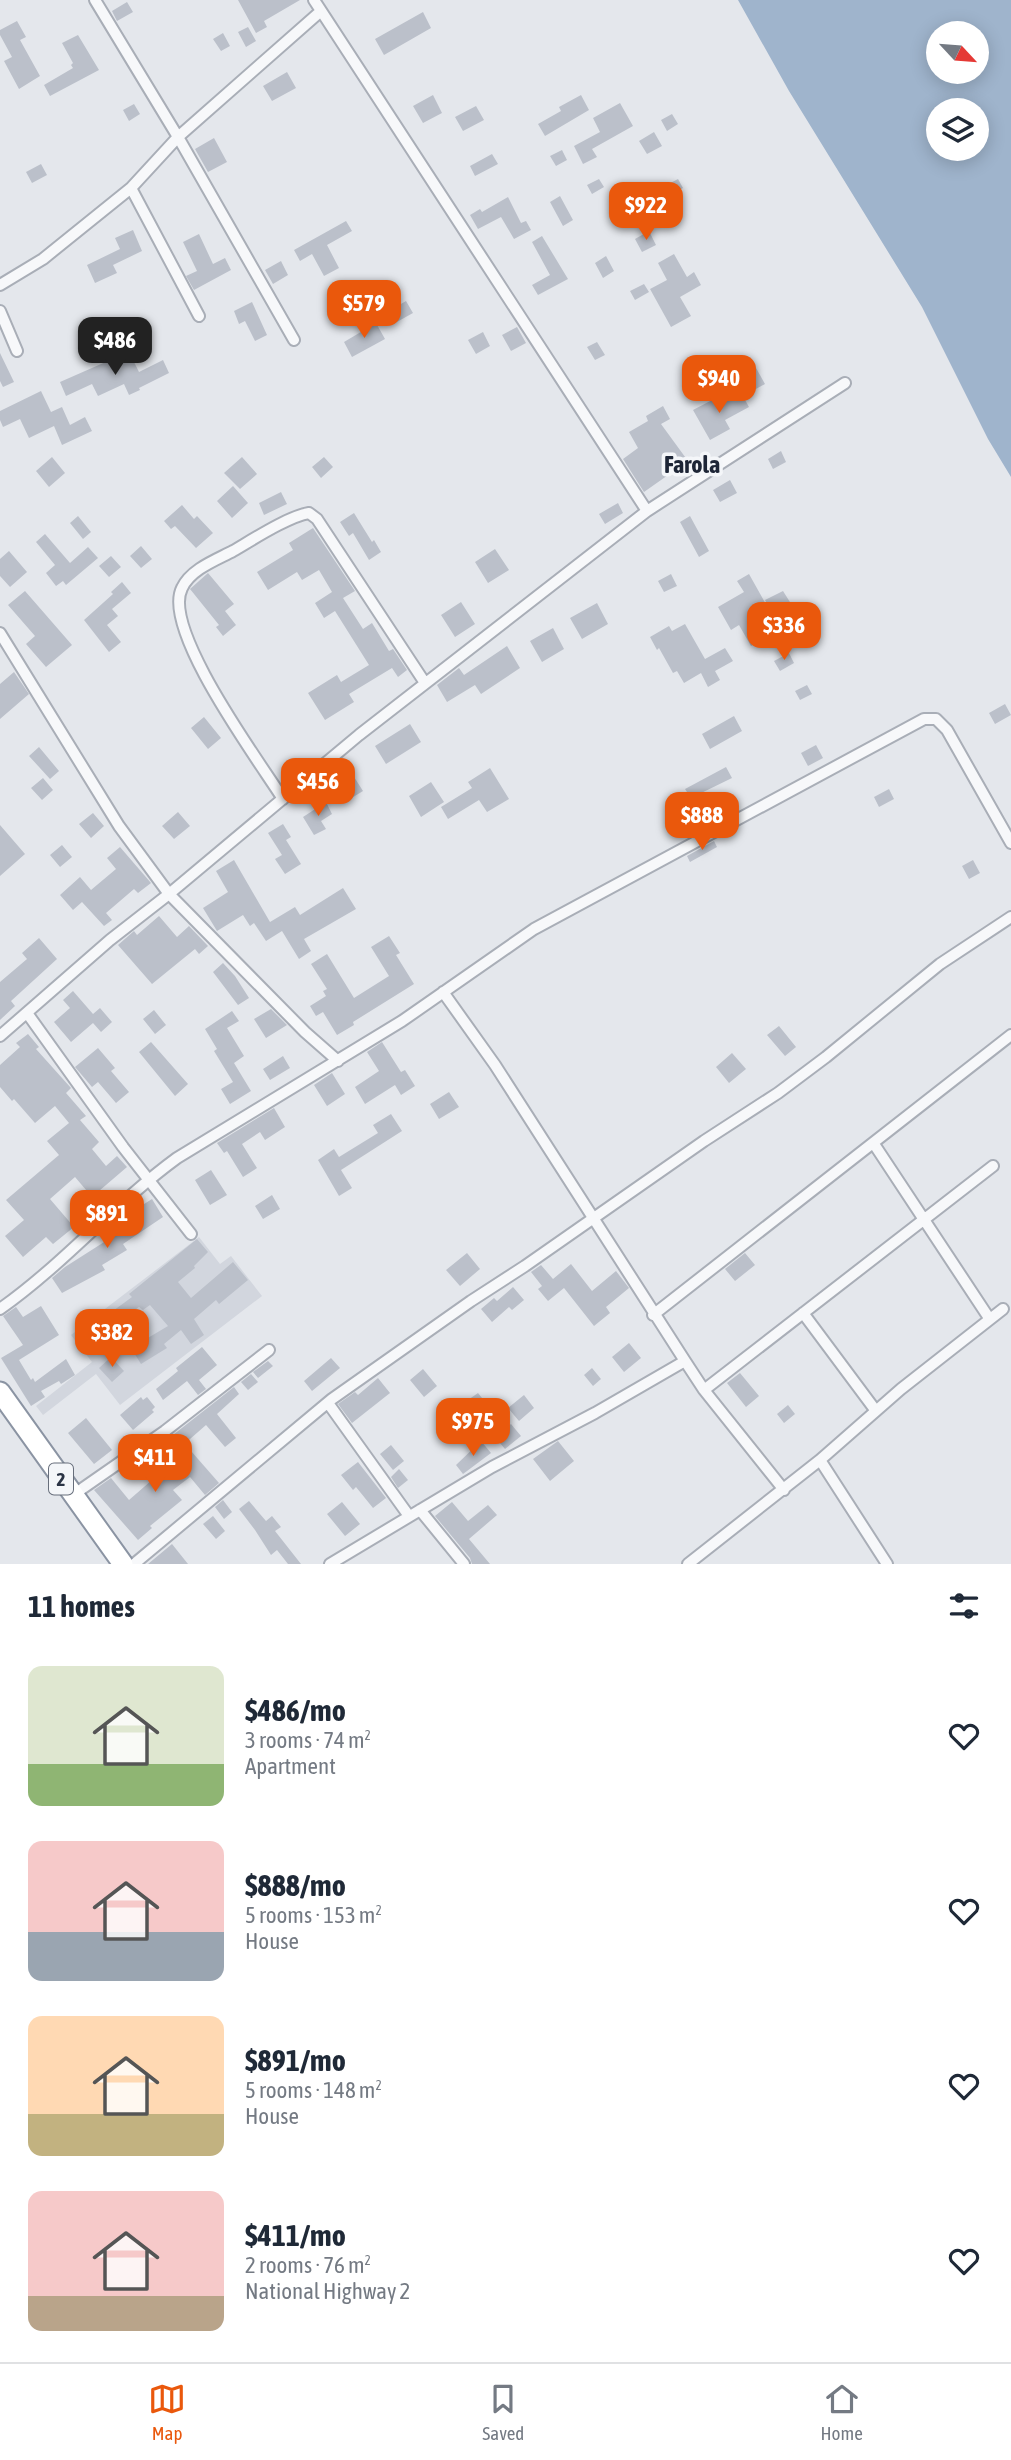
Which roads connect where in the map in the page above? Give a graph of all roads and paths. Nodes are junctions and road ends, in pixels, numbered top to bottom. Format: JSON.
{"nodes":[{"id":1,"x":94,"y":0,"type":"edge"},
{"id":2,"x":314,"y":0,"type":"edge"},
{"id":3,"x":321,"y":11,"type":"junction"},
{"id":4,"x":178,"y":137,"type":"junction"},
{"id":5,"x":131,"y":188,"type":"junction"},
{"id":6,"x":0,"y":285,"type":"edge"},
{"id":7,"x":0,"y":310,"type":"edge"},
{"id":8,"x":199,"y":316,"type":"dead end"},
{"id":9,"x":294,"y":340,"type":"dead end"},
{"id":10,"x":17,"y":351,"type":"dead end"},
{"id":11,"x":845,"y":383,"type":"dead end"},
{"id":12,"x":647,"y":511,"type":"junction"},
{"id":13,"x":0,"y":633,"type":"edge"},
{"id":14,"x":425,"y":683,"type":"junction"},
{"id":15,"x":283,"y":799,"type":"junction"},
{"id":16,"x":1011,"y":844,"type":"edge"},
{"id":17,"x":169,"y":894,"type":"junction"},
{"id":18,"x":1011,"y":917,"type":"edge"},
{"id":19,"x":443,"y":992,"type":"junction"},
{"id":20,"x":27,"y":1013,"type":"junction"},
{"id":21,"x":1011,"y":1035,"type":"edge"},
{"id":22,"x":0,"y":1036,"type":"edge"},
{"id":23,"x":338,"y":1061,"type":"junction"},
{"id":24,"x":874,"y":1144,"type":"junction"},
{"id":25,"x":993,"y":1166,"type":"dead end"},
{"id":26,"x":148,"y":1180,"type":"junction"},
{"id":27,"x":592,"y":1219,"type":"junction"},
{"id":28,"x":925,"y":1219,"type":"junction"},
{"id":29,"x":191,"y":1234,"type":"dead end"},
{"id":30,"x":0,"y":1309,"type":"edge"},
{"id":31,"x":1003,"y":1309,"type":"dead end"},
{"id":32,"x":803,"y":1313,"type":"junction"},
{"id":33,"x":653,"y":1315,"type":"junction"},
{"id":34,"x":989,"y":1318,"type":"junction"},
{"id":35,"x":269,"y":1350,"type":"dead end"},
{"id":36,"x":685,"y":1361,"type":"junction"},
{"id":37,"x":704,"y":1390,"type":"junction"},
{"id":38,"x":0,"y":1392,"type":"edge"},
{"id":39,"x":328,"y":1403,"type":"junction"},
{"id":40,"x":876,"y":1411,"type":"junction"},
{"id":41,"x":820,"y":1460,"type":"junction"},
{"id":42,"x":784,"y":1490,"type":"junction"},
{"id":43,"x":73,"y":1495,"type":"junction"},
{"id":44,"x":420,"y":1510,"type":"junction"},
{"id":45,"x":409,"y":1516,"type":"junction"},
{"id":46,"x":123,"y":1564,"type":"edge"},
{"id":47,"x":134,"y":1564,"type":"edge"},
{"id":48,"x":330,"y":1564,"type":"edge"},
{"id":49,"x":464,"y":1564,"type":"edge"},
{"id":50,"x":688,"y":1564,"type":"edge"},
{"id":51,"x":887,"y":1564,"type":"edge"}],
"edges":[{"from":1,"to":4,"type":"street"},
{"from":2,"to":3,"type":"street"},
{"from":3,"to":4,"type":"street"},
{"from":3,"to":12,"type":"street"},
{"from":4,"to":5,"type":"street"},
{"from":4,"to":9,"type":"street"},
{"from":5,"to":6,"type":"street"},
{"from":5,"to":8,"type":"street"},
{"from":7,"to":10,"type":"street"},
{"from":11,"to":12,"type":"street"},
{"from":12,"to":14,"type":"street"},
{"from":13,"to":17,"type":"street"},
{"from":14,"to":15,"type":"street"},
{"from":14,"to":15,"type":"street"},
{"from":15,"to":17,"type":"street"},
{"from":16,"to":19,"type":"street"},
{"from":17,"to":20,"type":"street"},
{"from":17,"to":23,"type":"street"},
{"from":18,"to":27,"type":"street"},
{"from":19,"to":23,"type":"street"},
{"from":19,"to":27,"type":"street"},
{"from":20,"to":22,"type":"street"},
{"from":20,"to":26,"type":"street"},
{"from":21,"to":24,"type":"street"},
{"from":23,"to":26,"type":"street"},
{"from":24,"to":28,"type":"street"},
{"from":24,"to":33,"type":"street"},
{"from":25,"to":28,"type":"street"},
{"from":26,"to":29,"type":"street"},
{"from":26,"to":30,"type":"street"},
{"from":27,"to":33,"type":"street"},
{"from":27,"to":39,"type":"street"},
{"from":28,"to":32,"type":"street"},
{"from":28,"to":34,"type":"street"},
{"from":31,"to":34,"type":"street"},
{"from":32,"to":37,"type":"street"},
{"from":32,"to":40,"type":"street"},
{"from":33,"to":36,"type":"street"},
{"from":34,"to":40,"type":"street"},
{"from":35,"to":43,"type":"street"},
{"from":36,"to":37,"type":"street"},
{"from":36,"to":44,"type":"street"},
{"from":37,"to":42,"type":"street"},
{"from":38,"to":43,"type":"highway","number":"2"},
{"from":39,"to":45,"type":"street"},
{"from":39,"to":47,"type":"street"},
{"from":40,"to":41,"type":"street"},
{"from":41,"to":42,"type":"street"},
{"from":41,"to":51,"type":"street"},
{"from":42,"to":50,"type":"street"},
{"from":43,"to":46,"type":"highway","number":"2"},
{"from":44,"to":45,"type":"street"},
{"from":44,"to":49,"type":"street"},
{"from":45,"to":48,"type":"street"}]}
